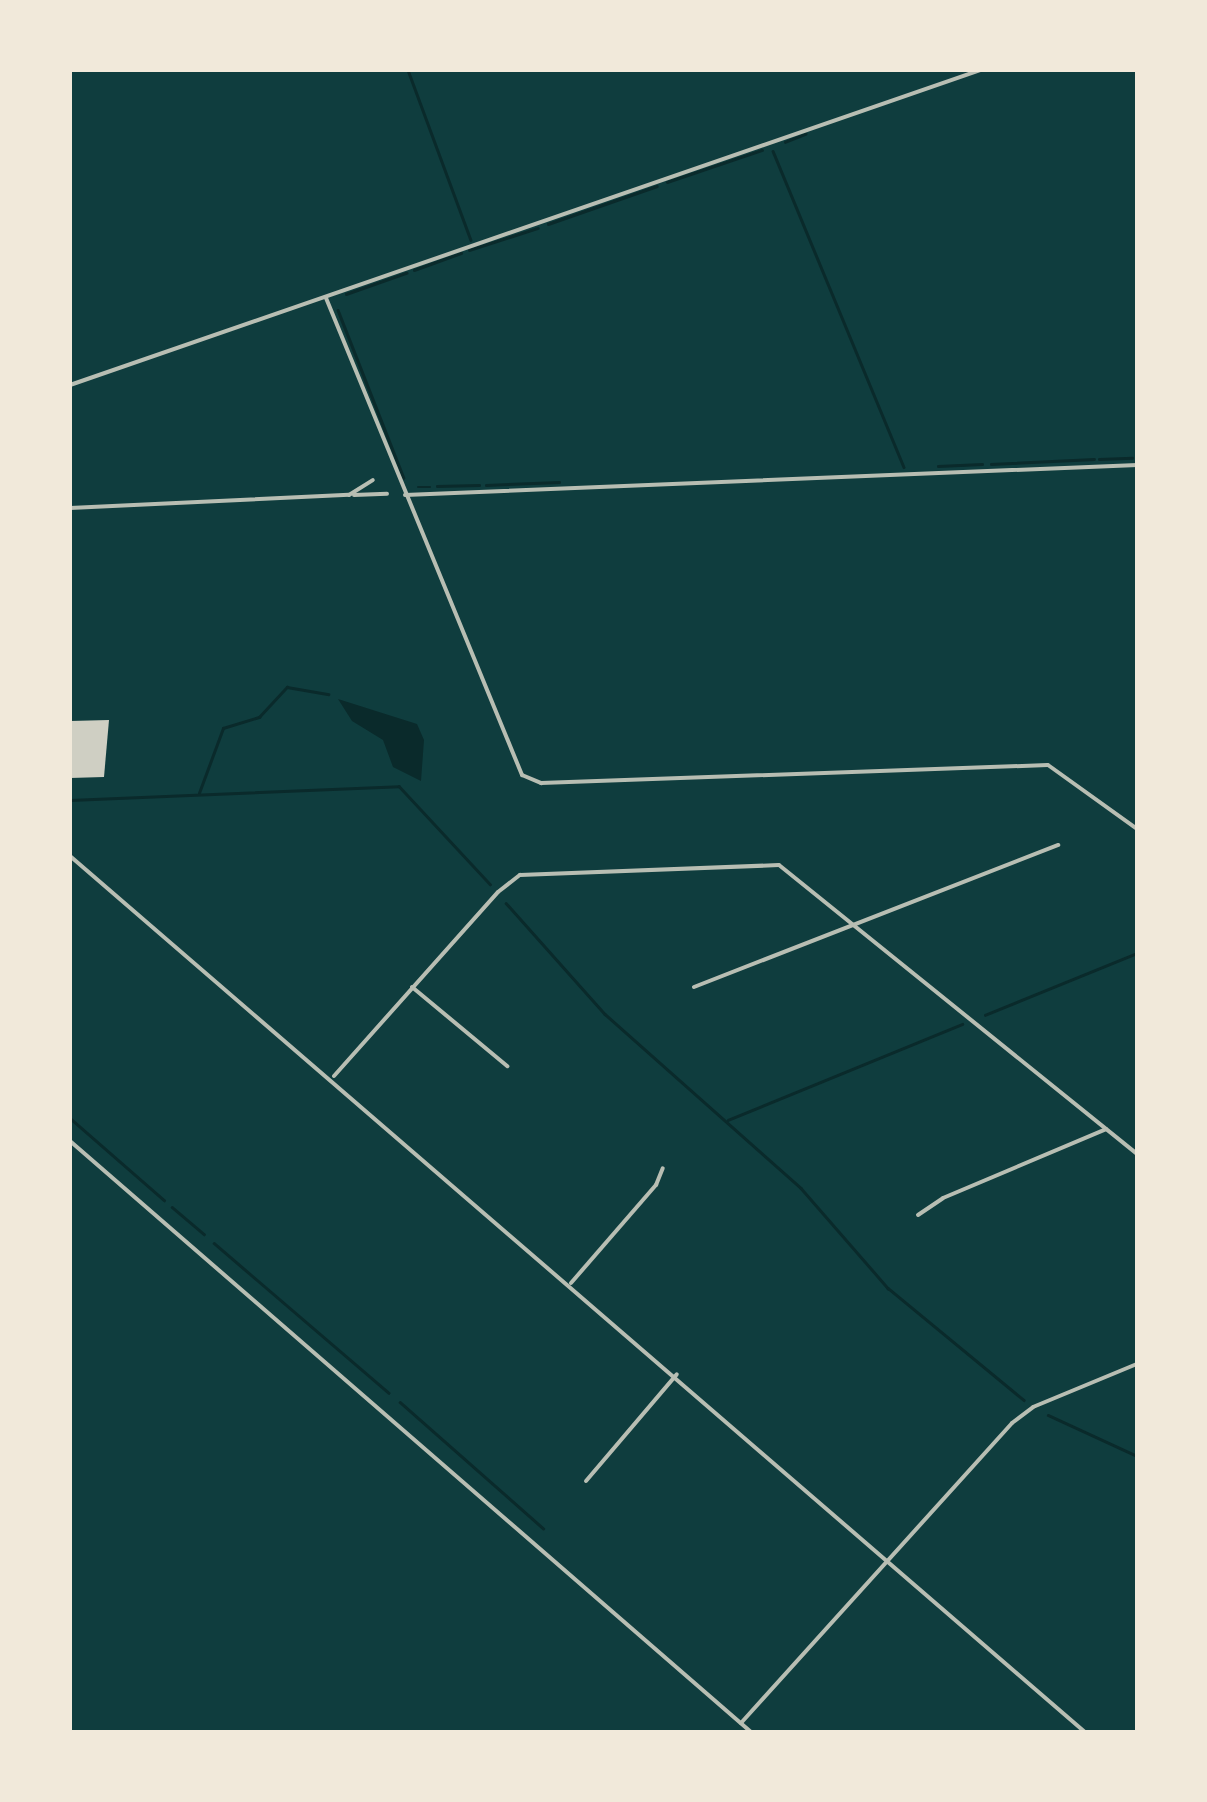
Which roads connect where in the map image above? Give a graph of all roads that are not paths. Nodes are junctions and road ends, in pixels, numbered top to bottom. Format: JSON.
{"nodes":[{"id":1,"x":980,"y":70,"type":"edge"},
{"id":2,"x":326,"y":298,"type":"junction"},
{"id":3,"x":70,"y":386,"type":"edge"},
{"id":4,"x":1137,"y":465,"type":"edge"},
{"id":5,"x":373,"y":480,"type":"dead end"},
{"id":6,"x":387,"y":494,"type":"dead end"},
{"id":7,"x":404,"y":495,"type":"junction"},
{"id":8,"x":350,"y":496,"type":"junction"},
{"id":9,"x":70,"y":508,"type":"edge"},
{"id":10,"x":1137,"y":829,"type":"edge"},
{"id":11,"x":1058,"y":845,"type":"dead end"},
{"id":12,"x":70,"y":856,"type":"edge"},
{"id":13,"x":857,"y":924,"type":"junction"},
{"id":14,"x":412,"y":987,"type":"junction"},
{"id":15,"x":694,"y":987,"type":"dead end"},
{"id":16,"x":507,"y":1066,"type":"dead end"},
{"id":17,"x":333,"y":1077,"type":"junction"},
{"id":18,"x":1106,"y":1129,"type":"junction"},
{"id":19,"x":70,"y":1142,"type":"edge"},
{"id":20,"x":1137,"y":1154,"type":"edge"},
{"id":21,"x":663,"y":1168,"type":"dead end"},
{"id":22,"x":918,"y":1215,"type":"dead end"},
{"id":23,"x":572,"y":1283,"type":"junction"},
{"id":24,"x":1137,"y":1364,"type":"edge"},
{"id":25,"x":677,"y":1374,"type":"junction"},
{"id":26,"x":586,"y":1481,"type":"dead end"},
{"id":27,"x":890,"y":1559,"type":"junction"},
{"id":28,"x":741,"y":1724,"type":"junction"},
{"id":29,"x":751,"y":1732,"type":"edge"},
{"id":30,"x":1085,"y":1732,"type":"edge"}],
"edges":[{"from":1,"to":2,"type":"street"},
{"from":2,"to":3,"type":"street"},
{"from":2,"to":7,"type":"street"},
{"from":4,"to":7,"type":"street"},
{"from":5,"to":8,"type":"street"},
{"from":6,"to":8,"type":"street"},
{"from":7,"to":10,"type":"street"},
{"from":8,"to":9,"type":"street"},
{"from":11,"to":13,"type":"street"},
{"from":12,"to":17,"type":"street"},
{"from":13,"to":14,"type":"street"},
{"from":13,"to":15,"type":"street"},
{"from":13,"to":18,"type":"street"},
{"from":14,"to":16,"type":"street"},
{"from":14,"to":17,"type":"street"},
{"from":17,"to":23,"type":"street"},
{"from":18,"to":20,"type":"street"},
{"from":18,"to":22,"type":"street"},
{"from":19,"to":28,"type":"street"},
{"from":21,"to":23,"type":"street"},
{"from":23,"to":25,"type":"street"},
{"from":24,"to":27,"type":"street"},
{"from":25,"to":26,"type":"street"},
{"from":25,"to":27,"type":"street"},
{"from":27,"to":28,"type":"street"},
{"from":27,"to":30,"type":"street"},
{"from":28,"to":29,"type":"street"}]}
